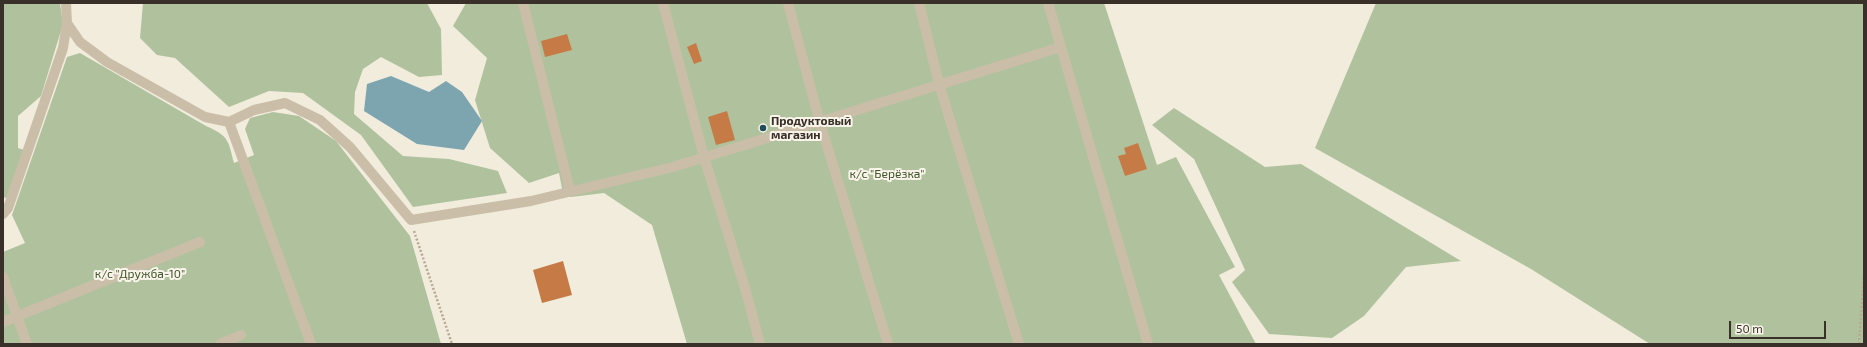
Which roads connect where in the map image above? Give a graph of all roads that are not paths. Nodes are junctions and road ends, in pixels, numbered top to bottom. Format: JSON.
{"nodes":[{"id":1,"x":66,"y":3,"type":"edge"},
{"id":2,"x":523,"y":3,"type":"edge"},
{"id":3,"x":663,"y":3,"type":"edge"},
{"id":4,"x":788,"y":3,"type":"edge"},
{"id":5,"x":918,"y":3,"type":"edge"},
{"id":6,"x":1048,"y":3,"type":"edge"},
{"id":7,"x":67,"y":23,"type":"junction"},
{"id":8,"x":1061,"y":47,"type":"junction"},
{"id":9,"x":939,"y":84,"type":"junction"},
{"id":10,"x":229,"y":122,"type":"junction"},
{"id":11,"x":820,"y":123,"type":"junction"},
{"id":12,"x":704,"y":157,"type":"junction"},
{"id":13,"x":566,"y":192,"type":"junction"},
{"id":14,"x":3,"y":214,"type":"edge"},
{"id":15,"x":200,"y":242,"type":"dead end"},
{"id":16,"x":3,"y":277,"type":"edge"},
{"id":17,"x":16,"y":317,"type":"junction"},
{"id":18,"x":3,"y":322,"type":"edge"},
{"id":19,"x":242,"y":335,"type":"dead end"},
{"id":20,"x":27,"y":344,"type":"edge"},
{"id":21,"x":220,"y":344,"type":"edge"},
{"id":22,"x":311,"y":344,"type":"edge"},
{"id":23,"x":760,"y":344,"type":"edge"},
{"id":24,"x":888,"y":344,"type":"edge"},
{"id":25,"x":1018,"y":344,"type":"edge"},
{"id":26,"x":1148,"y":344,"type":"edge"}],
"edges":[{"from":1,"to":7,"type":"street"},
{"from":2,"to":13,"type":"street"},
{"from":3,"to":12,"type":"street"},
{"from":4,"to":11,"type":"street"},
{"from":5,"to":9,"type":"street"},
{"from":6,"to":8,"type":"street"},
{"from":7,"to":10,"type":"street"},
{"from":7,"to":14,"type":"street"},
{"from":8,"to":9,"type":"street"},
{"from":8,"to":26,"type":"street"},
{"from":9,"to":11,"type":"street"},
{"from":9,"to":25,"type":"street"},
{"from":10,"to":13,"type":"street"},
{"from":10,"to":22,"type":"street"},
{"from":11,"to":12,"type":"street"},
{"from":11,"to":24,"type":"street"},
{"from":12,"to":13,"type":"street"},
{"from":12,"to":23,"type":"street"},
{"from":15,"to":17,"type":"street"},
{"from":16,"to":17,"type":"street"},
{"from":17,"to":18,"type":"street"},
{"from":17,"to":20,"type":"street"},
{"from":19,"to":21,"type":"street"}]}
